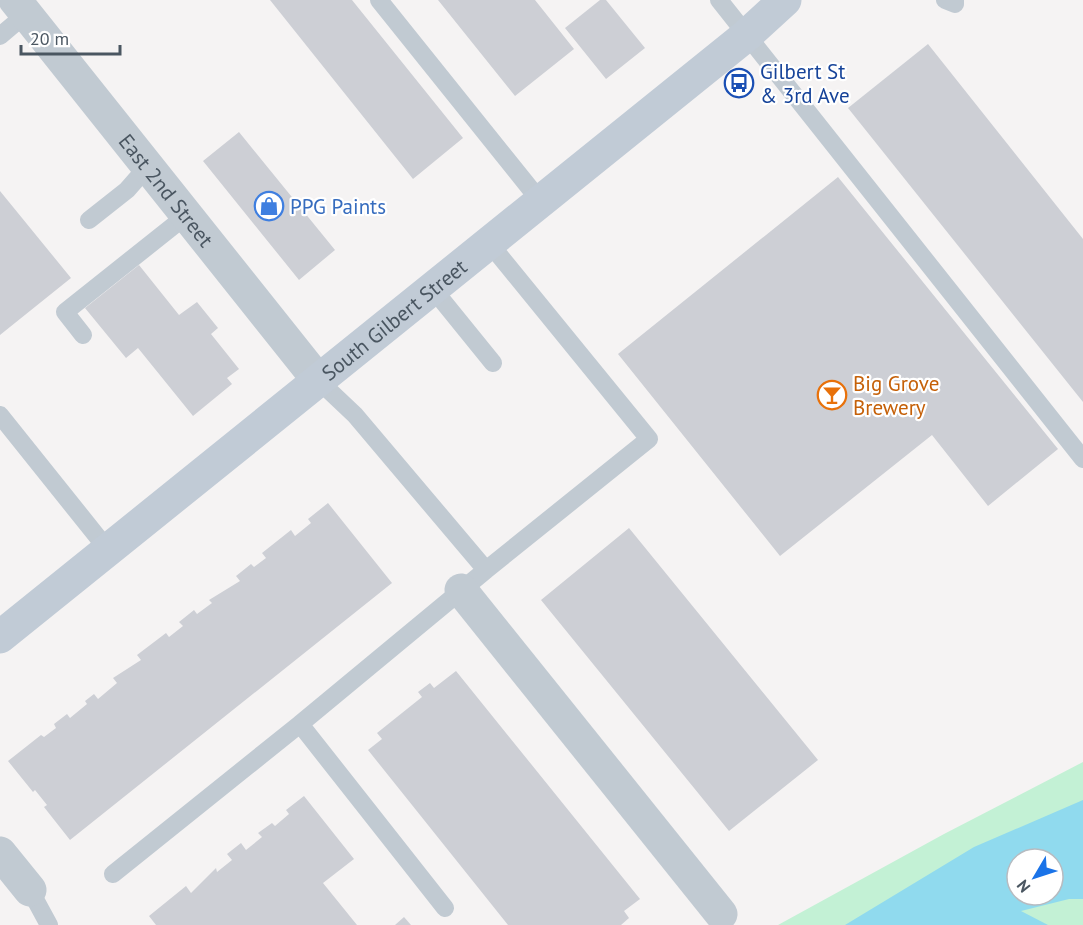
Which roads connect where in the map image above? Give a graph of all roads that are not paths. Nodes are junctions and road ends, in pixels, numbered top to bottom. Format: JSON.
{"nodes":[{"id":1,"x":379,"y":0,"type":"edge"},
{"id":2,"x":719,"y":0,"type":"edge"},
{"id":3,"x":785,"y":0,"type":"edge"},
{"id":4,"x":945,"y":0,"type":"edge"},
{"id":5,"x":955,"y":0,"type":"edge"},
{"id":6,"x":20,"y":7,"type":"edge"},
{"id":7,"x":747,"y":35,"type":"junction"},
{"id":8,"x":0,"y":36,"type":"edge"},
{"id":9,"x":148,"y":166,"type":"junction"},
{"id":10,"x":541,"y":202,"type":"junction"},
{"id":11,"x":187,"y":215,"type":"junction"},
{"id":12,"x":89,"y":220,"type":"dead end"},
{"id":13,"x":490,"y":244,"type":"junction"},
{"id":14,"x":433,"y":289,"type":"junction"},
{"id":15,"x":83,"y":334,"type":"dead end"},
{"id":16,"x":493,"y":363,"type":"dead end"},
{"id":17,"x":318,"y":380,"type":"junction"},
{"id":18,"x":0,"y":415,"type":"edge"},
{"id":19,"x":1083,"y":459,"type":"edge"},
{"id":20,"x":108,"y":550,"type":"junction"},
{"id":21,"x":473,"y":580,"type":"junction"},
{"id":22,"x":0,"y":637,"type":"edge"},
{"id":23,"x":300,"y":724,"type":"junction"},
{"id":24,"x":2,"y":860,"type":"edge"},
{"id":25,"x":113,"y":874,"type":"dead end"},
{"id":26,"x":30,"y":890,"type":"joint"},
{"id":27,"x":445,"y":908,"type":"dead end"},
{"id":28,"x":721,"y":914,"type":"dead end"},
{"id":29,"x":50,"y":925,"type":"edge"}],
"edges":[{"from":1,"to":10,"type":"lane"},
{"from":2,"to":7,"type":"lane"},
{"from":3,"to":7,"type":"main road","name":"South Gilbert Street"},
{"from":4,"to":5,"type":"lane"},
{"from":6,"to":8,"type":"lane"},
{"from":6,"to":9,"type":"street","name":"East 2nd Street"},
{"from":7,"to":10,"type":"main road","name":"South Gilbert Street"},
{"from":7,"to":19,"type":"lane"},
{"from":9,"to":11,"type":"street","name":"East 2nd Street"},
{"from":9,"to":12,"type":"lane"},
{"from":10,"to":13,"type":"main road","name":"South Gilbert Street"},
{"from":11,"to":15,"type":"lane"},
{"from":11,"to":17,"type":"street","name":"East 2nd Street"},
{"from":13,"to":14,"type":"main road","name":"South Gilbert Street"},
{"from":13,"to":21,"type":"lane"},
{"from":14,"to":16,"type":"lane"},
{"from":14,"to":17,"type":"main road","name":"South Gilbert Street"},
{"from":17,"to":20,"type":"main road","name":"South Gilbert Street"},
{"from":17,"to":21,"type":"lane"},
{"from":18,"to":20,"type":"lane"},
{"from":20,"to":22,"type":"main road","name":"South Gilbert Street"},
{"from":21,"to":23,"type":"lane"},
{"from":21,"to":28,"type":"street"},
{"from":23,"to":25,"type":"lane"},
{"from":23,"to":27,"type":"lane"},
{"from":24,"to":26,"type":"street"},
{"from":26,"to":29,"type":"lane"}]}
